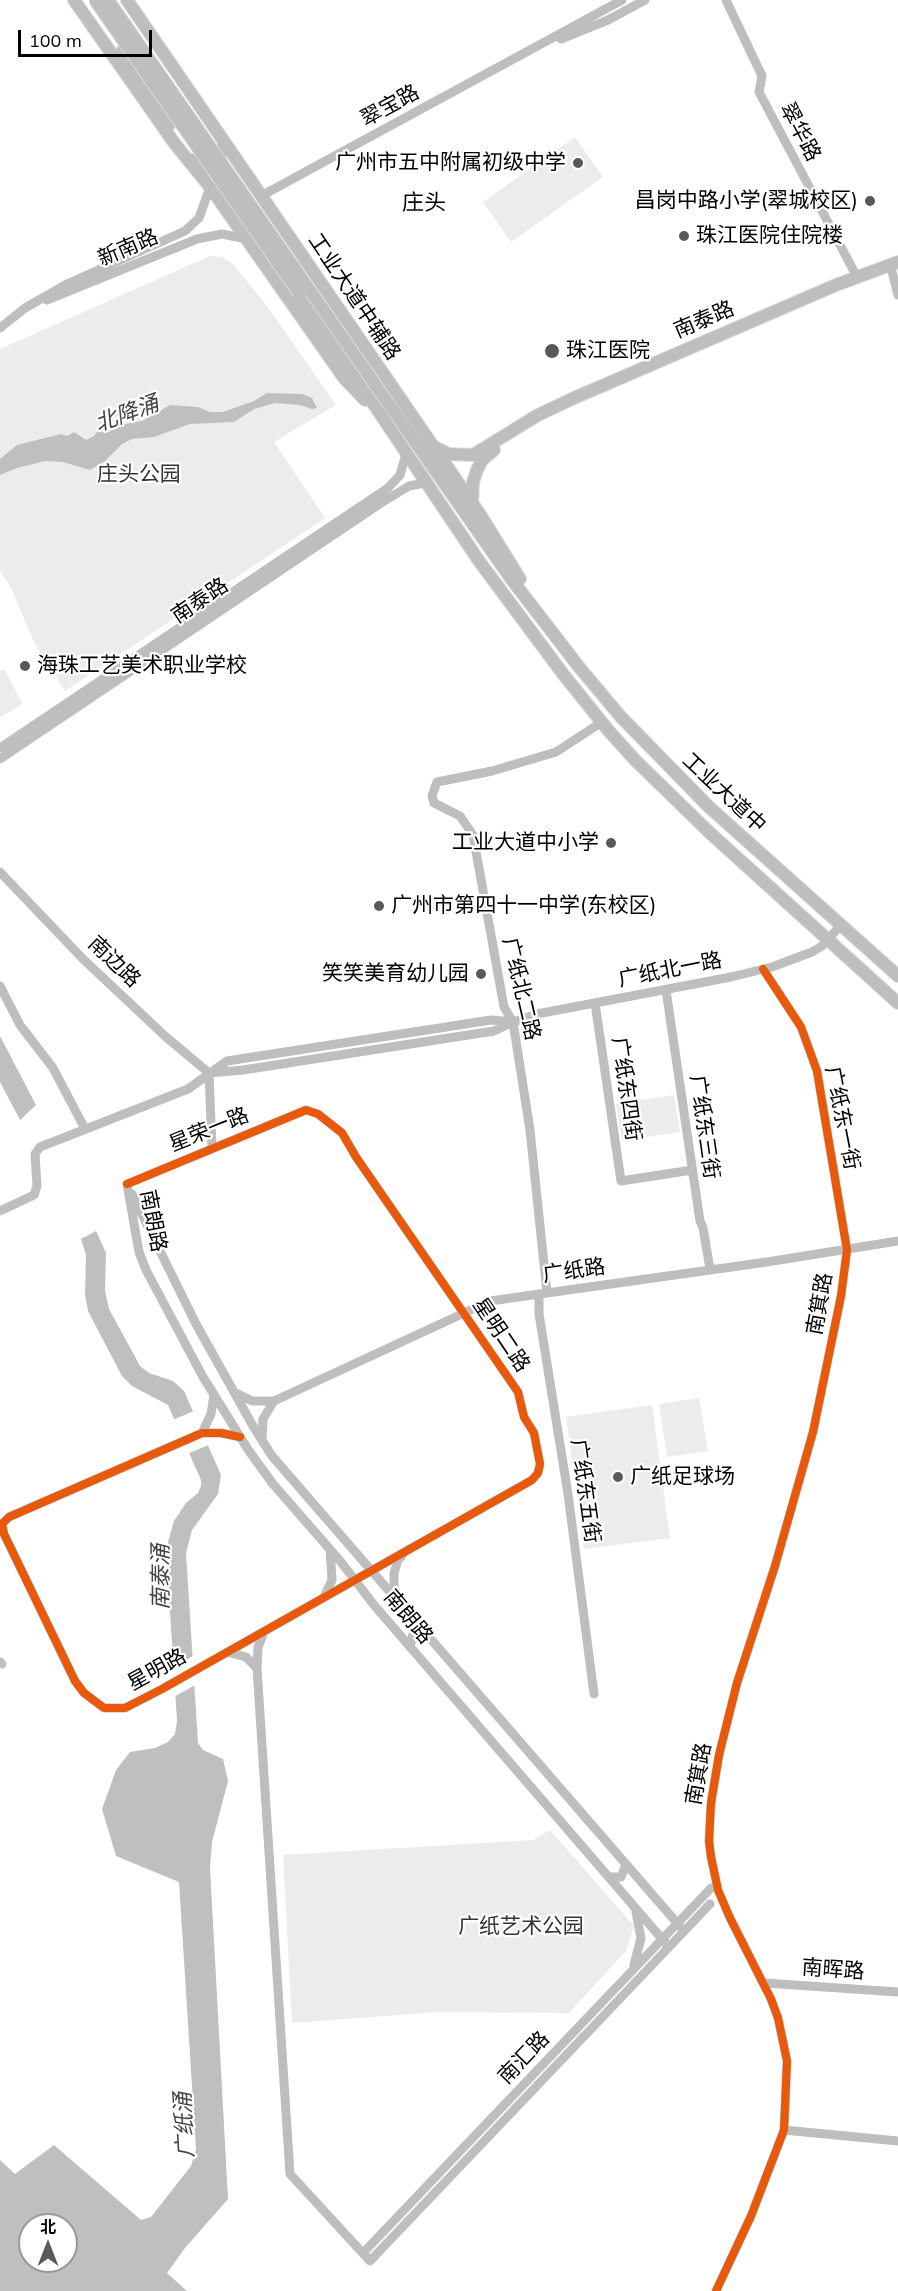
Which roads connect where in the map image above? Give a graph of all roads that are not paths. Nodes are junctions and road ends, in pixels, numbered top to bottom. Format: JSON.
{"nodes":[{"id":1,"x":74,"y":0,"type":"edge"},
{"id":2,"x":88,"y":0,"type":"edge"},
{"id":3,"x":95,"y":0,"type":"edge"},
{"id":4,"x":108,"y":0,"type":"edge"},
{"id":5,"x":114,"y":0,"type":"edge"},
{"id":6,"x":127,"y":0,"type":"edge"},
{"id":7,"x":622,"y":0,"type":"edge"},
{"id":8,"x":645,"y":0,"type":"edge"},
{"id":9,"x":726,"y":0,"type":"edge"},
{"id":10,"x":146,"y":28,"type":"junction"},
{"id":11,"x":536,"y":48,"type":"junction"},
{"id":12,"x":222,"y":141,"type":"junction"},
{"id":13,"x":187,"y":156,"type":"junction"},
{"id":14,"x":210,"y":187,"type":"junction"},
{"id":15,"x":261,"y":196,"type":"junction"},
{"id":16,"x":247,"y":239,"type":"junction"},
{"id":17,"x":894,"y":267,"type":"edge"},
{"id":18,"x":857,"y":277,"type":"junction"},
{"id":19,"x":898,"y":295,"type":"edge"},
{"id":20,"x":25,"y":308,"type":"junction"},
{"id":21,"x":0,"y":328,"type":"edge"},
{"id":22,"x":381,"y":416,"type":"junction"},
{"id":23,"x":431,"y":446,"type":"junction"},
{"id":24,"x":405,"y":454,"type":"junction"},
{"id":25,"x":425,"y":483,"type":"junction"},
{"id":26,"x":472,"y":504,"type":"junction"},
{"id":27,"x":543,"y":620,"type":"junction"},
{"id":28,"x":602,"y":722,"type":"junction"},
{"id":29,"x":0,"y":748,"type":"edge"},
{"id":30,"x":0,"y":759,"type":"edge"},
{"id":31,"x":0,"y":872,"type":"edge"},
{"id":32,"x":841,"y":925,"type":"junction"},
{"id":33,"x":828,"y":940,"type":"junction"},
{"id":34,"x":763,"y":969,"type":"junction"},
{"id":35,"x":898,"y":976,"type":"edge"},
{"id":36,"x":0,"y":986,"type":"edge"},
{"id":37,"x":666,"y":990,"type":"junction"},
{"id":38,"x":595,"y":1003,"type":"junction"},
{"id":39,"x":898,"y":1004,"type":"edge"},
{"id":40,"x":513,"y":1022,"type":"junction"},
{"id":41,"x":209,"y":1073,"type":"junction"},
{"id":42,"x":306,"y":1110,"type":"joint"},
{"id":43,"x":85,"y":1129,"type":"junction"},
{"id":44,"x":212,"y":1149,"type":"junction"},
{"id":45,"x":692,"y":1170,"type":"junction"},
{"id":46,"x":127,"y":1184,"type":"junction"},
{"id":47,"x":0,"y":1211,"type":"edge"},
{"id":48,"x":898,"y":1241,"type":"edge"},
{"id":49,"x":847,"y":1250,"type":"junction"},
{"id":50,"x":710,"y":1269,"type":"junction"},
{"id":51,"x":543,"y":1293,"type":"junction"},
{"id":52,"x":463,"y":1312,"type":"junction"},
{"id":53,"x":233,"y":1391,"type":"junction"},
{"id":54,"x":214,"y":1395,"type":"junction"},
{"id":55,"x":274,"y":1401,"type":"junction"},
{"id":56,"x":205,"y":1430,"type":"junction"},
{"id":57,"x":240,"y":1437,"type":"junction"},
{"id":58,"x":263,"y":1443,"type":"junction"},
{"id":59,"x":316,"y":1508,"type":"junction"},
{"id":60,"x":304,"y":1519,"type":"junction"},
{"id":61,"x":329,"y":1547,"type":"junction"},
{"id":62,"x":407,"y":1551,"type":"junction"},
{"id":63,"x":372,"y":1571,"type":"junction"},
{"id":64,"x":355,"y":1580,"type":"junction"},
{"id":65,"x":322,"y":1599,"type":"junction"},
{"id":66,"x":398,"y":1601,"type":"junction"},
{"id":67,"x":264,"y":1631,"type":"junction"},
{"id":68,"x":425,"y":1632,"type":"junction"},
{"id":69,"x":410,"y":1647,"type":"junction"},
{"id":70,"x":223,"y":1654,"type":"junction"},
{"id":71,"x":256,"y":1668,"type":"junction"},
{"id":72,"x":594,"y":1694,"type":"dead end"},
{"id":73,"x":626,"y":1865,"type":"junction"},
{"id":74,"x":609,"y":1878,"type":"junction"},
{"id":75,"x":711,"y":1888,"type":"dead end"},
{"id":76,"x":710,"y":1904,"type":"dead end"},
{"id":77,"x":634,"y":1906,"type":"junction"},
{"id":78,"x":684,"y":1931,"type":"junction"},
{"id":79,"x":669,"y":1947,"type":"junction"},
{"id":80,"x":632,"y":1971,"type":"junction"},
{"id":81,"x":765,"y":1983,"type":"junction"},
{"id":82,"x":898,"y":1992,"type":"edge"},
{"id":83,"x":784,"y":2130,"type":"junction"},
{"id":84,"x":898,"y":2141,"type":"edge"},
{"id":85,"x":363,"y":2253,"type":"junction"},
{"id":86,"x":716,"y":2291,"type":"edge"}],
"edges":[{"from":1,"to":13,"type":"main road"},
{"from":2,"to":13,"type":"main road"},
{"from":3,"to":22,"type":"main road","bridge":true},
{"from":4,"to":27,"type":"main road","bridge":true},
{"from":5,"to":10,"type":"main road"},
{"from":6,"to":10,"type":"main road","name":"工业大道中辅路"},
{"from":7,"to":11,"type":"street","name":"翠宝路"},
{"from":8,"to":11,"type":"street","name":"翠宝路"},
{"from":9,"to":18,"type":"street","name":"翠华路"},
{"from":10,"to":12,"type":"main road","name":"工业大道中辅路"},
{"from":11,"to":15,"type":"street","name":"翠宝路"},
{"from":12,"to":13,"type":"street"},
{"from":12,"to":15,"type":"main road","name":"工业大道中辅路"},
{"from":13,"to":14,"type":"main road"},
{"from":14,"to":16,"type":"main road"},
{"from":14,"to":20,"type":"street","name":"新南路"},
{"from":15,"to":23,"type":"main road","name":"工业大道中辅路"},
{"from":16,"to":20,"type":"street","name":"新南路"},
{"from":16,"to":22,"type":"main road"},
{"from":17,"to":18,"type":"main road","name":"南泰路"},
{"from":17,"to":19,"type":"street"},
{"from":17,"to":26,"type":"main road","name":"南泰路"},
{"from":18,"to":23,"type":"main road","name":"南泰路"},
{"from":20,"to":21,"type":"street","name":"新南路"},
{"from":22,"to":24,"type":"main road"},
{"from":23,"to":26,"type":"main road","name":"工业大道中辅路"},
{"from":24,"to":25,"type":"main road"},
{"from":24,"to":29,"type":"street","name":"南泰路"},
{"from":25,"to":28,"type":"main road"},
{"from":25,"to":30,"type":"street","name":"南泰路"},
{"from":26,"to":27,"type":"main road","name":"工业大道中辅路"},
{"from":27,"to":32,"type":"main road","name":"工业大道中"},
{"from":28,"to":33,"type":"main road"},
{"from":28,"to":40,"type":"street","name":"广纸北二路"},
{"from":31,"to":41,"type":"street","name":"南边路"},
{"from":32,"to":33,"type":"street","name":"广纸北一路"},
{"from":32,"to":35,"type":"main road","name":"工业大道中"},
{"from":33,"to":34,"type":"street","name":"广纸北一路"},
{"from":33,"to":39,"type":"main road"},
{"from":34,"to":37,"type":"street","name":"广纸北一路"},
{"from":34,"to":49,"type":"street","name":"广纸东一街"},
{"from":36,"to":43,"type":"street"},
{"from":37,"to":38,"type":"street","name":"广纸北一路"},
{"from":37,"to":45,"type":"street","name":"广纸东三街"},
{"from":38,"to":40,"type":"street","name":"广纸北一路"},
{"from":38,"to":45,"type":"street","name":"广纸东四街"},
{"from":40,"to":41,"type":"street","name":"广纸北一路"},
{"from":40,"to":51,"type":"street","name":"广纸北二路"},
{"from":41,"to":43,"type":"street","name":"广纸北一路"},
{"from":41,"to":44,"type":"street"},
{"from":42,"to":44,"type":"street","name":"星荣一路"},
{"from":42,"to":52,"type":"street","name":"星明二路"},
{"from":43,"to":47,"type":"street","name":"广纸北一路"},
{"from":44,"to":46,"type":"street","name":"星荣一路"},
{"from":45,"to":50,"type":"street","name":"广纸东三街"},
{"from":46,"to":53,"type":"street","name":"南朗路"},
{"from":46,"to":54,"type":"street","name":"南朗路"},
{"from":48,"to":49,"type":"street","name":"广纸路"},
{"from":49,"to":50,"type":"street","name":"广纸路"},
{"from":49,"to":81,"type":"street","name":"南箕路"},
{"from":50,"to":51,"type":"street","name":"广纸路"},
{"from":51,"to":52,"type":"street","name":"广纸路"},
{"from":51,"to":72,"type":"street","name":"广纸东五街"},
{"from":52,"to":55,"type":"street","name":"广纸路"},
{"from":52,"to":62,"type":"street","name":"星明二路"},
{"from":53,"to":55,"type":"street"},
{"from":53,"to":58,"type":"street","name":"南朗路"},
{"from":54,"to":56,"type":"street"},
{"from":54,"to":57,"type":"street","name":"南朗路"},
{"from":55,"to":58,"type":"street"},
{"from":56,"to":57,"type":"street"},
{"from":56,"to":70,"type":"street","name":"星明路"},
{"from":57,"to":60,"type":"street","name":"南朗路"},
{"from":58,"to":59,"type":"street","name":"南朗路"},
{"from":59,"to":60,"type":"street"},
{"from":59,"to":63,"type":"street","name":"南朗路"},
{"from":60,"to":61,"type":"street","name":"南朗路"},
{"from":61,"to":64,"type":"street","name":"南朗路"},
{"from":61,"to":65,"type":"street"},
{"from":62,"to":63,"type":"street","name":"星明二路"},
{"from":62,"to":66,"type":"street"},
{"from":63,"to":64,"type":"street","name":"星明路"},
{"from":63,"to":66,"type":"street","name":"南朗路"},
{"from":64,"to":65,"type":"street","name":"星明路"},
{"from":64,"to":69,"type":"street","name":"南朗路"},
{"from":65,"to":67,"type":"street","name":"星明路"},
{"from":66,"to":68,"type":"street","name":"南朗路"},
{"from":67,"to":70,"type":"street","name":"星明路"},
{"from":67,"to":71,"type":"street"},
{"from":68,"to":69,"type":"street"},
{"from":68,"to":73,"type":"street","name":"南朗路"},
{"from":69,"to":74,"type":"street","name":"南朗路"},
{"from":70,"to":71,"type":"street"},
{"from":71,"to":85,"type":"street"},
{"from":73,"to":74,"type":"street"},
{"from":73,"to":78,"type":"street","name":"南朗路"},
{"from":74,"to":77,"type":"street","name":"南朗路"},
{"from":75,"to":80,"type":"street","name":"南汇路"},
{"from":76,"to":78,"type":"street","name":"南汇路"},
{"from":77,"to":79,"type":"street","name":"南朗路"},
{"from":77,"to":80,"type":"street"},
{"from":78,"to":79,"type":"street","name":"南汇路"},
{"from":79,"to":85,"type":"street","name":"南汇路"},
{"from":80,"to":85,"type":"street","name":"南汇路"},
{"from":81,"to":82,"type":"street","name":"南晖路"},
{"from":81,"to":83,"type":"street","name":"南箕路"},
{"from":83,"to":84,"type":"street"},
{"from":83,"to":86,"type":"street","name":"南箕路"}]}
